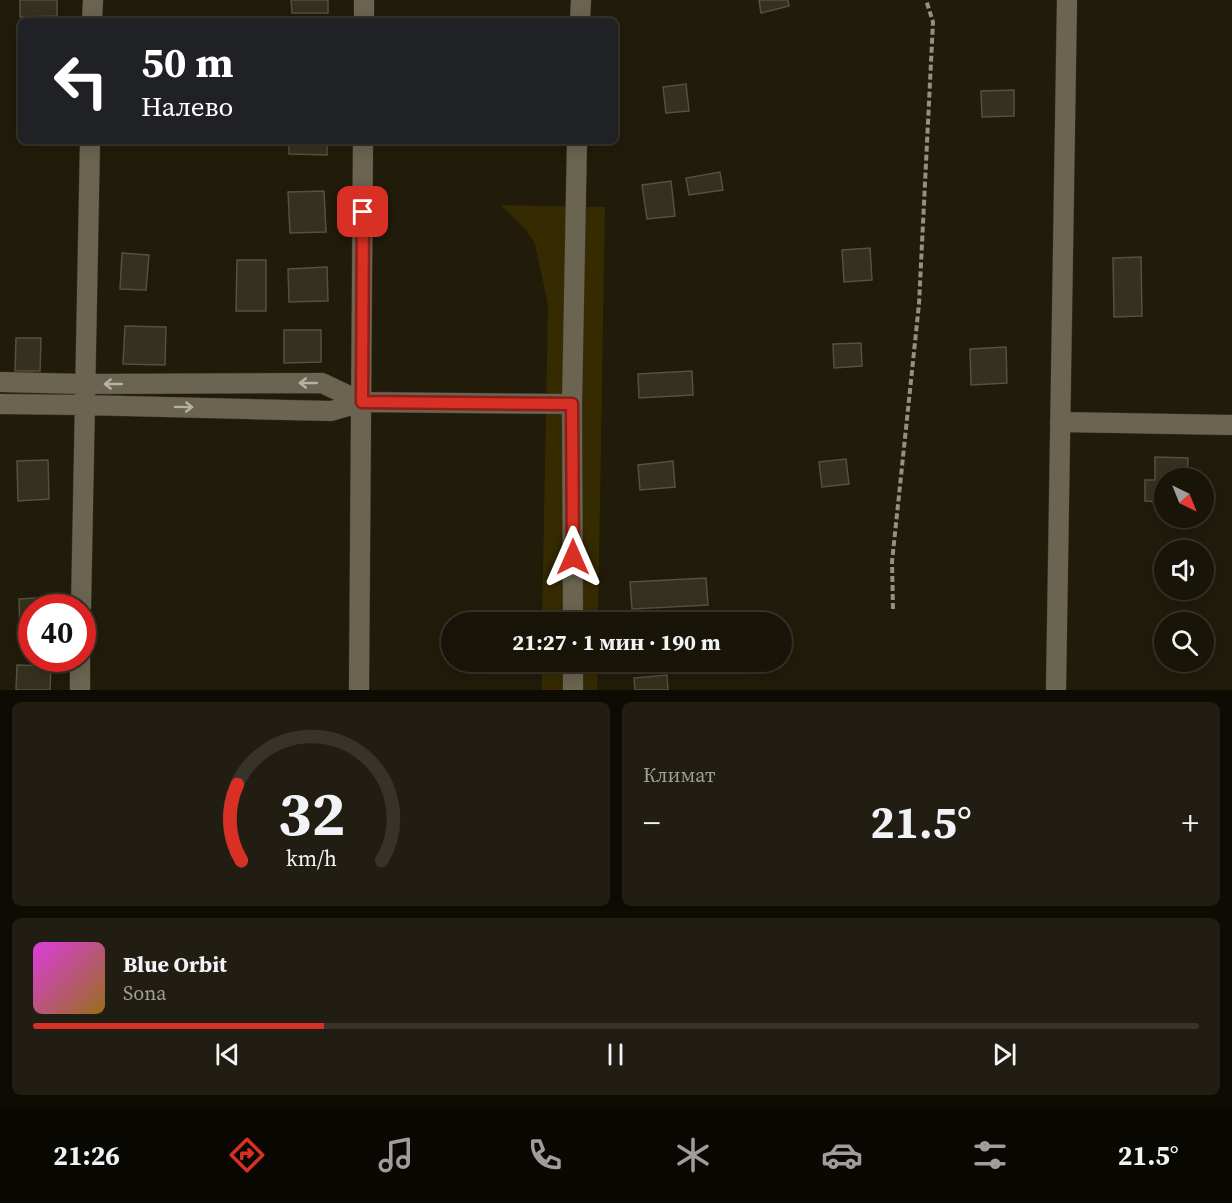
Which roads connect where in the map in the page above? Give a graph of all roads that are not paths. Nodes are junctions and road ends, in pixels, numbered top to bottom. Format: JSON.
{"nodes":[{"id":1,"x":93,"y":0,"type":"edge"},
{"id":2,"x":364,"y":0,"type":"edge"},
{"id":3,"x":580,"y":0,"type":"edge"},
{"id":4,"x":1067,"y":0,"type":"edge"},
{"id":5,"x":92,"y":18,"type":"edge"},
{"id":6,"x":364,"y":18,"type":"edge"},
{"id":7,"x":580,"y":18,"type":"edge"},
{"id":8,"x":90,"y":144,"type":"edge"},
{"id":9,"x":363,"y":144,"type":"edge"},
{"id":10,"x":577,"y":144,"type":"edge"},
{"id":11,"x":0,"y":382,"type":"edge"},
{"id":12,"x":84,"y":384,"type":"junction"},
{"id":13,"x":362,"y":402,"type":"junction"},
{"id":14,"x":0,"y":404,"type":"edge"},
{"id":15,"x":572,"y":404,"type":"junction"},
{"id":16,"x":84,"y":405,"type":"junction"},
{"id":17,"x":1060,"y":422,"type":"junction"},
{"id":18,"x":1232,"y":425,"type":"edge"},
{"id":19,"x":81,"y":594,"type":"edge"},
{"id":20,"x":573,"y":612,"type":"edge"},
{"id":21,"x":80,"y":672,"type":"edge"},
{"id":22,"x":573,"y":672,"type":"edge"},
{"id":23,"x":80,"y":690,"type":"edge"},
{"id":24,"x":359,"y":690,"type":"edge"},
{"id":25,"x":573,"y":690,"type":"edge"},
{"id":26,"x":1056,"y":690,"type":"edge"}],
"edges":[{"from":1,"to":5,"type":"street"},
{"from":2,"to":6,"type":"street"},
{"from":3,"to":7,"type":"street"},
{"from":4,"to":17,"type":"street"},
{"from":8,"to":12,"type":"street"},
{"from":9,"to":13,"type":"street"},
{"from":10,"to":15,"type":"street"},
{"from":11,"to":12,"type":"street"},
{"from":13,"to":12,"type":"street","one_way":true},
{"from":12,"to":16,"type":"street"},
{"from":13,"to":15,"type":"street"},
{"from":16,"to":13,"type":"street","one_way":true},
{"from":13,"to":24,"type":"street"},
{"from":14,"to":16,"type":"street"},
{"from":15,"to":20,"type":"street"},
{"from":16,"to":19,"type":"street"},
{"from":17,"to":18,"type":"street"},
{"from":17,"to":26,"type":"street"},
{"from":21,"to":23,"type":"street"},
{"from":22,"to":25,"type":"street"}]}
